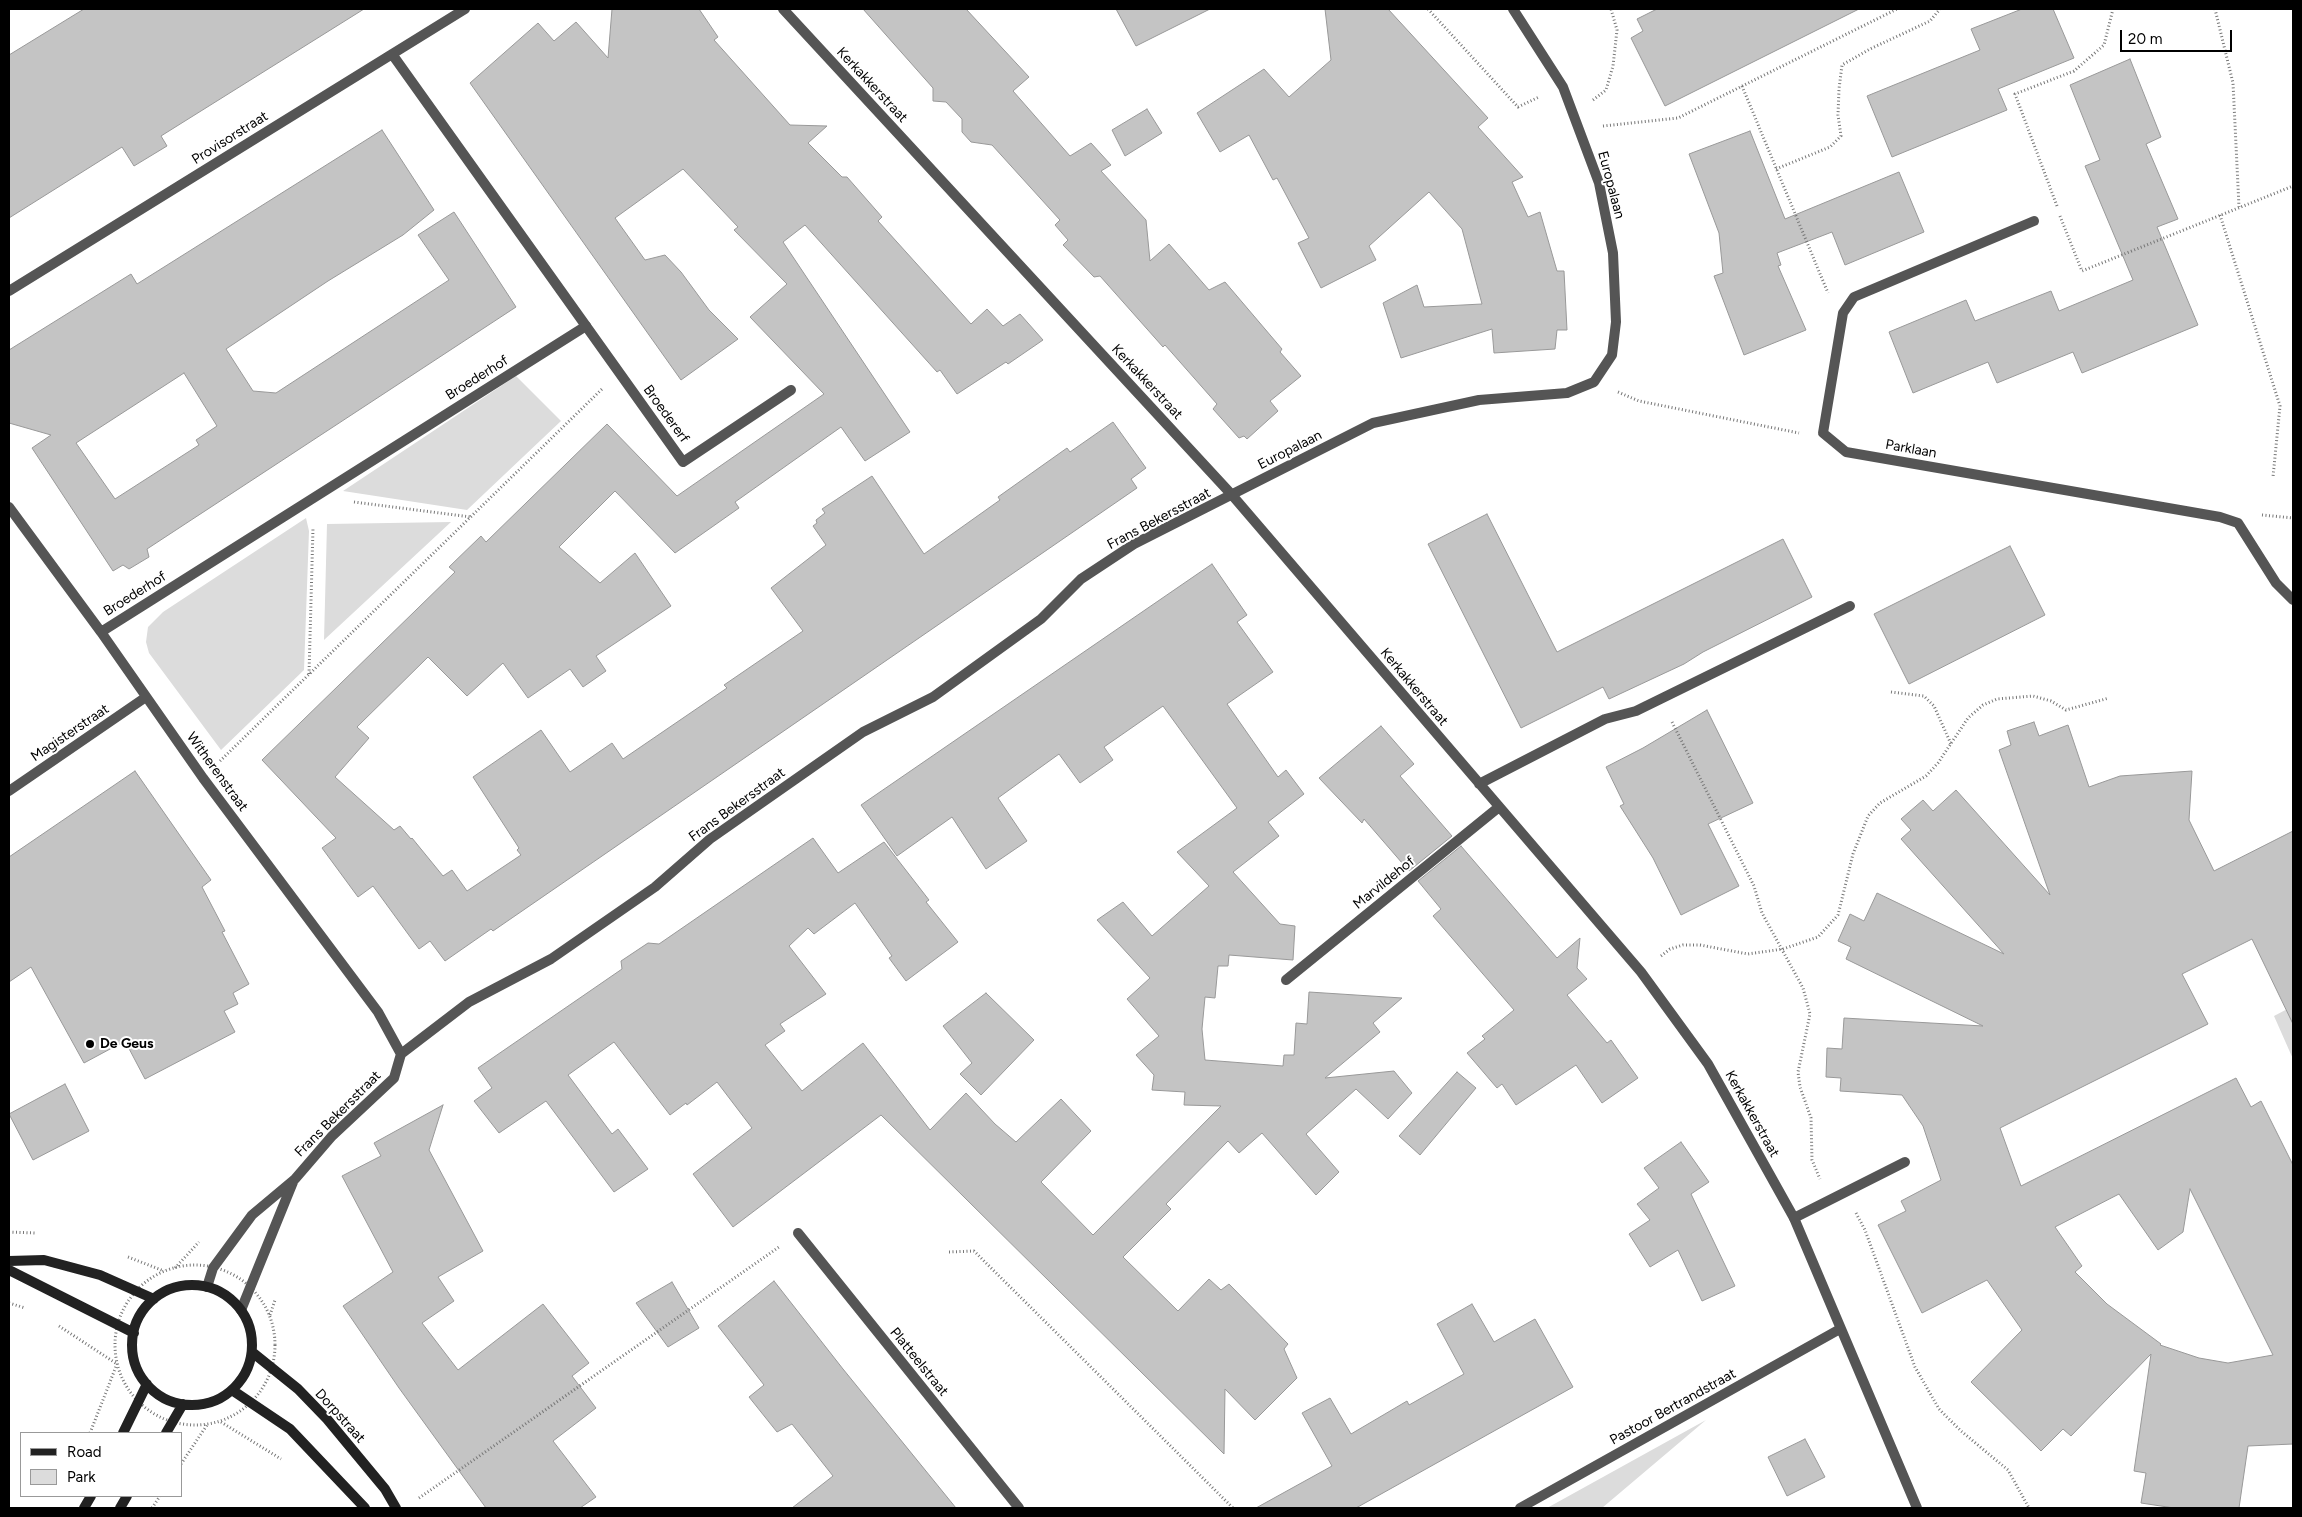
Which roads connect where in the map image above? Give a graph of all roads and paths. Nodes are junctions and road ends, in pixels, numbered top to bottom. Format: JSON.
{"nodes":[{"id":1,"x":465,"y":9,"type":"edge"},
{"id":2,"x":783,"y":9,"type":"edge"},
{"id":3,"x":1428,"y":9,"type":"edge"},
{"id":4,"x":1513,"y":9,"type":"edge"},
{"id":5,"x":1611,"y":9,"type":"edge"},
{"id":6,"x":1896,"y":9,"type":"edge"},
{"id":7,"x":1940,"y":9,"type":"edge"},
{"id":8,"x":2113,"y":9,"type":"edge"},
{"id":9,"x":2215,"y":9,"type":"edge"},
{"id":10,"x":392,"y":54,"type":"junction"},
{"id":11,"x":1563,"y":86,"type":"junction"},
{"id":12,"x":1742,"y":86,"type":"junction"},
{"id":13,"x":1574,"y":114,"type":"junction"},
{"id":14,"x":1580,"y":129,"type":"junction"},
{"id":15,"x":1776,"y":169,"type":"junction"},
{"id":16,"x":2293,"y":186,"type":"edge"},
{"id":17,"x":2057,"y":206,"type":"junction"},
{"id":18,"x":2239,"y":208,"type":"junction"},
{"id":19,"x":2220,"y":215,"type":"junction"},
{"id":20,"x":2034,"y":221,"type":"joint"},
{"id":21,"x":9,"y":291,"type":"edge"},
{"id":22,"x":1843,"y":313,"type":"junction"},
{"id":23,"x":586,"y":326,"type":"junction"},
{"id":24,"x":619,"y":373,"type":"junction"},
{"id":25,"x":1594,"y":382,"type":"junction"},
{"id":26,"x":791,"y":390,"type":"dead end"},
{"id":27,"x":1823,"y":433,"type":"junction"},
{"id":28,"x":2273,"y":478,"type":"dead end"},
{"id":29,"x":1232,"y":495,"type":"junction"},
{"id":30,"x":314,"y":497,"type":"junction"},
{"id":31,"x":9,"y":507,"type":"edge"},
{"id":32,"x":471,"y":517,"type":"junction"},
{"id":33,"x":2293,"y":600,"type":"edge"},
{"id":34,"x":1850,"y":606,"type":"dead end"},
{"id":35,"x":101,"y":632,"type":"junction"},
{"id":36,"x":309,"y":675,"type":"junction"},
{"id":37,"x":1891,"y":692,"type":"dead end"},
{"id":38,"x":146,"y":697,"type":"junction"},
{"id":39,"x":1661,"y":698,"type":"junction"},
{"id":40,"x":2109,"y":698,"type":"dead end"},
{"id":41,"x":1951,"y":744,"type":"junction"},
{"id":42,"x":203,"y":778,"type":"junction"},
{"id":43,"x":1479,"y":784,"type":"junction"},
{"id":44,"x":9,"y":791,"type":"edge"},
{"id":45,"x":1499,"y":807,"type":"junction"},
{"id":46,"x":1783,"y":949,"type":"junction"},
{"id":47,"x":1641,"y":972,"type":"junction"},
{"id":48,"x":1286,"y":980,"type":"dead end"},
{"id":49,"x":401,"y":1054,"type":"junction"},
{"id":50,"x":1905,"y":1162,"type":"dead end"},
{"id":51,"x":295,"y":1179,"type":"junction"},
{"id":52,"x":1838,"y":1196,"type":"junction"},
{"id":53,"x":1794,"y":1218,"type":"junction"},
{"id":54,"x":798,"y":1233,"type":"joint"},
{"id":55,"x":949,"y":1252,"type":"dead end"},
{"id":56,"x":9,"y":1261,"type":"edge"},
{"id":57,"x":9,"y":1270,"type":"edge"},
{"id":58,"x":207,"y":1287,"type":"junction"},
{"id":59,"x":154,"y":1299,"type":"junction"},
{"id":60,"x":9,"y":1303,"type":"edge"},
{"id":61,"x":241,"y":1310,"type":"junction"},
{"id":62,"x":32,"y":1311,"type":"dead end"},
{"id":63,"x":53,"y":1322,"type":"dead end"},
{"id":64,"x":1840,"y":1329,"type":"junction"},
{"id":65,"x":134,"y":1333,"type":"junction"},
{"id":66,"x":252,"y":1352,"type":"junction"},
{"id":67,"x":147,"y":1384,"type":"junction"},
{"id":68,"x":232,"y":1390,"type":"junction"},
{"id":69,"x":183,"y":1404,"type":"junction"},
{"id":70,"x":90,"y":1432,"type":"edge"},
{"id":71,"x":123,"y":1432,"type":"edge"},
{"id":72,"x":167,"y":1432,"type":"edge"},
{"id":73,"x":182,"y":1462,"type":"edge"},
{"id":74,"x":286,"y":1464,"type":"dead end"},
{"id":75,"x":90,"y":1497,"type":"edge"},
{"id":76,"x":126,"y":1497,"type":"edge"},
{"id":77,"x":159,"y":1497,"type":"edge"},
{"id":78,"x":416,"y":1500,"type":"dead end"},
{"id":79,"x":84,"y":1508,"type":"edge"},
{"id":80,"x":120,"y":1508,"type":"edge"},
{"id":81,"x":152,"y":1508,"type":"edge"},
{"id":82,"x":365,"y":1508,"type":"edge"},
{"id":83,"x":396,"y":1508,"type":"edge"},
{"id":84,"x":1019,"y":1508,"type":"edge"},
{"id":85,"x":1233,"y":1508,"type":"edge"},
{"id":86,"x":1520,"y":1508,"type":"edge"},
{"id":87,"x":1917,"y":1508,"type":"edge"},
{"id":88,"x":2029,"y":1508,"type":"edge"}],
"edges":[{"from":1,"to":10,"type":"street","name":"Provisorstraat"},
{"from":2,"to":29,"type":"street","name":"Kerkakkerstraat"},
{"from":3,"to":11,"type":"path"},
{"from":4,"to":11,"type":"street","name":"Europalaan"},
{"from":5,"to":13,"type":"path"},
{"from":6,"to":12,"type":"path"},
{"from":7,"to":15,"type":"path"},
{"from":8,"to":17,"type":"path"},
{"from":9,"to":18,"type":"path"},
{"from":10,"to":21,"type":"street","name":"Provisorstraat"},
{"from":10,"to":23,"type":"street"},
{"from":11,"to":13,"type":"street","name":"Europalaan"},
{"from":12,"to":14,"type":"path"},
{"from":12,"to":15,"type":"path"},
{"from":13,"to":14,"type":"street","name":"Europalaan"},
{"from":14,"to":25,"type":"street","name":"Europalaan"},
{"from":15,"to":22,"type":"path"},
{"from":16,"to":18,"type":"path"},
{"from":17,"to":19,"type":"path"},
{"from":17,"to":20,"type":"path"},
{"from":18,"to":19,"type":"path"},
{"from":19,"to":28,"type":"path"},
{"from":20,"to":22,"type":"street"},
{"from":22,"to":27,"type":"street"},
{"from":23,"to":24,"type":"street","name":"Broedererf"},
{"from":23,"to":30,"type":"street","name":"Broederhof"},
{"from":24,"to":26,"type":"street","name":"Broedererf"},
{"from":24,"to":32,"type":"path"},
{"from":25,"to":27,"type":"path"},
{"from":25,"to":29,"type":"street","name":"Europalaan"},
{"from":27,"to":33,"type":"street","name":"Parklaan"},
{"from":29,"to":43,"type":"street","name":"Kerkakkerstraat"},
{"from":29,"to":49,"type":"street","name":"Frans Bekersstraat"},
{"from":30,"to":32,"type":"path"},
{"from":30,"to":35,"type":"street","name":"Broederhof"},
{"from":30,"to":36,"type":"path"},
{"from":31,"to":35,"type":"street","name":"Witherenstraat"},
{"from":32,"to":36,"type":"path"},
{"from":34,"to":39,"type":"street"},
{"from":35,"to":38,"type":"street","name":"Witherenstraat"},
{"from":36,"to":42,"type":"path"},
{"from":37,"to":41,"type":"path"},
{"from":38,"to":42,"type":"street","name":"Witherenstraat"},
{"from":38,"to":44,"type":"street","name":"Magisterstraat"},
{"from":39,"to":43,"type":"street"},
{"from":39,"to":46,"type":"path"},
{"from":40,"to":41,"type":"path"},
{"from":41,"to":46,"type":"path"},
{"from":42,"to":49,"type":"street","name":"Witherenstraat"},
{"from":43,"to":45,"type":"street","name":"Kerkakkerstraat"},
{"from":45,"to":47,"type":"street","name":"Kerkakkerstraat"},
{"from":45,"to":48,"type":"street","name":"Marvildehof"},
{"from":46,"to":47,"type":"path"},
{"from":46,"to":52,"type":"path"},
{"from":47,"to":53,"type":"street","name":"Kerkakkerstraat"},
{"from":49,"to":51,"type":"street","name":"Frans Bekersstraat"},
{"from":50,"to":52,"type":"street"},
{"from":51,"to":58,"type":"street","name":"Frans Bekersstraat"},
{"from":51,"to":61,"type":"street","name":"Frans Bekersstraat"},
{"from":52,"to":53,"type":"street"},
{"from":52,"to":88,"type":"path"},
{"from":53,"to":64,"type":"street","name":"Kerkakkerstraat"},
{"from":54,"to":78,"type":"path"},
{"from":54,"to":84,"type":"street","name":"Platteelstraat"},
{"from":55,"to":85,"type":"path"},
{"from":56,"to":59,"type":"street"},
{"from":57,"to":65,"type":"street"},
{"from":58,"to":59,"type":"street"},
{"from":58,"to":61,"type":"street"},
{"from":59,"to":65,"type":"street"},
{"from":60,"to":62,"type":"path"},
{"from":61,"to":66,"type":"street"},
{"from":63,"to":70,"type":"path"},
{"from":64,"to":86,"type":"street","name":"Pastoor Bertrandstraat"},
{"from":64,"to":87,"type":"street","name":"Kerkakkerstraat"},
{"from":65,"to":67,"type":"street"},
{"from":66,"to":68,"type":"street"},
{"from":66,"to":83,"type":"street","name":"Dorpstraat"},
{"from":67,"to":69,"type":"street"},
{"from":67,"to":71,"type":"street"},
{"from":68,"to":69,"type":"street"},
{"from":68,"to":82,"type":"street"},
{"from":69,"to":72,"type":"street"},
{"from":73,"to":74,"type":"path"},
{"from":75,"to":79,"type":"street"},
{"from":76,"to":80,"type":"street"},
{"from":77,"to":81,"type":"path"}]}
